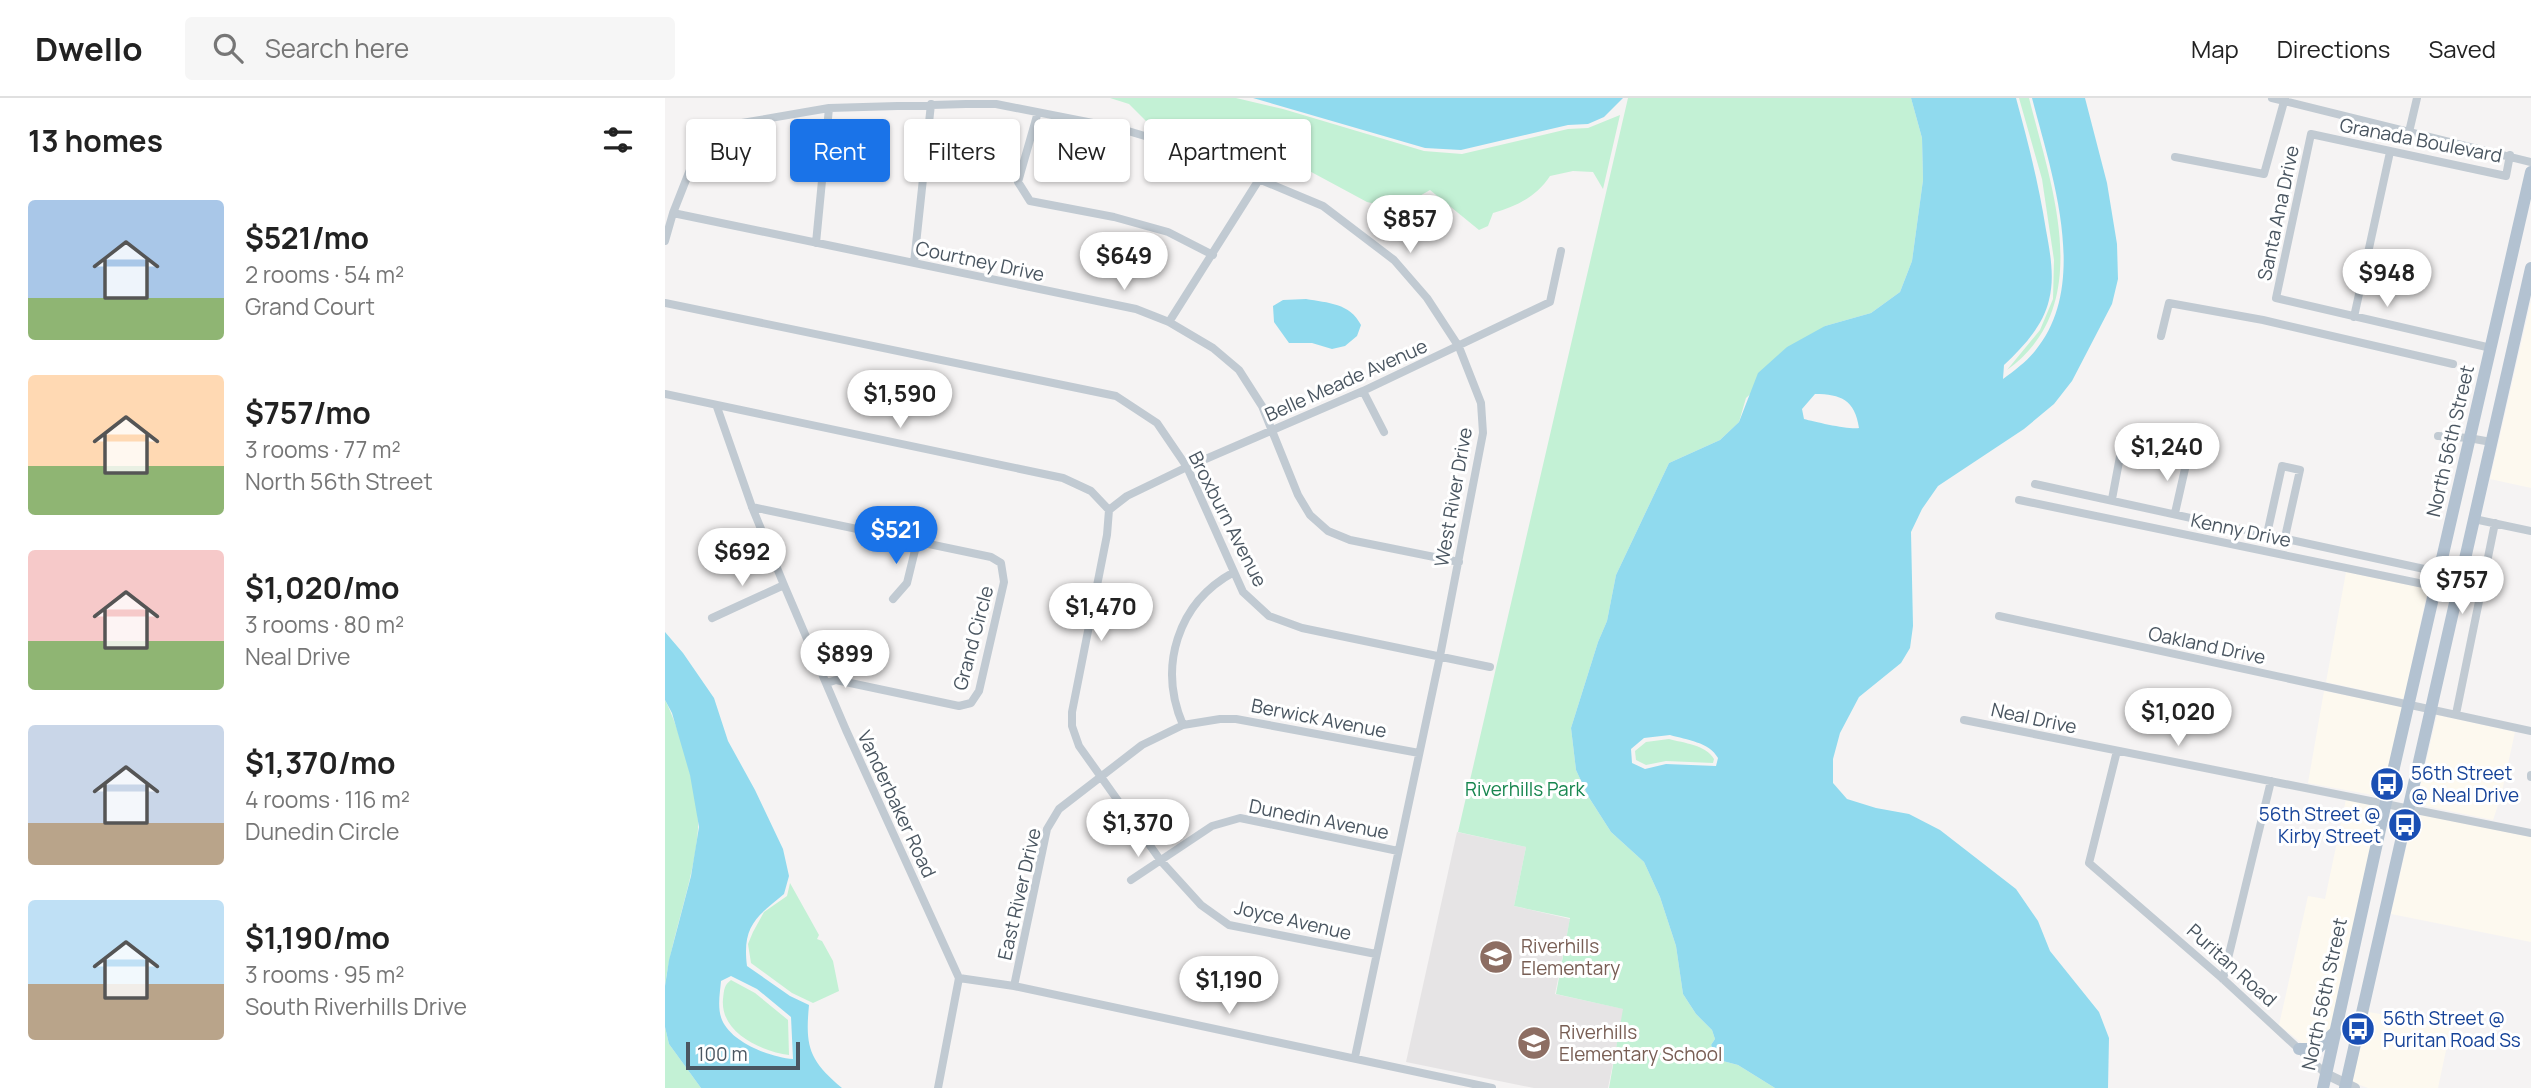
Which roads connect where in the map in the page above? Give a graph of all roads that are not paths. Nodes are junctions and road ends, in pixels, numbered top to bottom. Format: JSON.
{"nodes":[{"id":1,"x":2273,"y":98,"type":"edge"},
{"id":2,"x":2417,"y":98,"type":"edge"},
{"id":3,"x":2284,"y":99,"type":"edge"},
{"id":4,"x":931,"y":104,"type":"junction"},
{"id":5,"x":829,"y":108,"type":"junction"},
{"id":6,"x":1038,"y":112,"type":"junction"},
{"id":7,"x":2409,"y":132,"type":"junction"},
{"id":8,"x":2311,"y":134,"type":"joint"},
{"id":9,"x":1144,"y":136,"type":"edge"},
{"id":10,"x":2391,"y":152,"type":"junction"},
{"id":11,"x":2510,"y":155,"type":"junction"},
{"id":12,"x":2175,"y":157,"type":"dead end"},
{"id":13,"x":2531,"y":162,"type":"edge"},
{"id":14,"x":2531,"y":172,"type":"edge"},
{"id":15,"x":1258,"y":182,"type":"edge"},
{"id":16,"x":1269,"y":182,"type":"edge"},
{"id":17,"x":673,"y":213,"type":"junction"},
{"id":18,"x":665,"y":242,"type":"edge"},
{"id":19,"x":816,"y":243,"type":"junction"},
{"id":20,"x":1561,"y":251,"type":"dead end"},
{"id":21,"x":1213,"y":255,"type":"junction"},
{"id":22,"x":914,"y":263,"type":"junction"},
{"id":23,"x":2531,"y":268,"type":"edge"},
{"id":24,"x":665,"y":303,"type":"edge"},
{"id":25,"x":2354,"y":317,"type":"junction"},
{"id":26,"x":1169,"y":322,"type":"junction"},
{"id":27,"x":2161,"y":336,"type":"dead end"},
{"id":28,"x":1459,"y":347,"type":"junction"},
{"id":29,"x":2491,"y":348,"type":"junction"},
{"id":30,"x":2453,"y":364,"type":"dead end"},
{"id":31,"x":1363,"y":391,"type":"junction"},
{"id":32,"x":665,"y":394,"type":"edge"},
{"id":33,"x":717,"y":407,"type":"junction"},
{"id":34,"x":1270,"y":430,"type":"junction"},
{"id":35,"x":1384,"y":432,"type":"dead end"},
{"id":36,"x":2438,"y":436,"type":"dead end"},
{"id":37,"x":2469,"y":438,"type":"junction"},
{"id":38,"x":2491,"y":442,"type":"junction"},
{"id":39,"x":1187,"y":467,"type":"junction"},
{"id":40,"x":2035,"y":484,"type":"dead end"},
{"id":41,"x":2112,"y":499,"type":"junction"},
{"id":42,"x":2019,"y":500,"type":"dead end"},
{"id":43,"x":752,"y":507,"type":"junction"},
{"id":44,"x":1109,"y":510,"type":"junction"},
{"id":45,"x":2175,"y":513,"type":"junction"},
{"id":46,"x":2474,"y":519,"type":"junction"},
{"id":47,"x":2495,"y":523,"type":"junction"},
{"id":48,"x":2531,"y":531,"type":"edge"},
{"id":49,"x":2267,"y":534,"type":"junction"},
{"id":50,"x":2285,"y":537,"type":"junction"},
{"id":51,"x":917,"y":542,"type":"junction"},
{"id":52,"x":1459,"y":562,"type":"junction"},
{"id":53,"x":1234,"y":572,"type":"junction"},
{"id":54,"x":2439,"y":572,"type":"junction"},
{"id":55,"x":2461,"y":577,"type":"junction"},
{"id":56,"x":784,"y":585,"type":"junction"},
{"id":57,"x":2436,"y":586,"type":"junction"},
{"id":58,"x":2457,"y":591,"type":"junction"},
{"id":59,"x":893,"y":599,"type":"dead end"},
{"id":60,"x":1999,"y":616,"type":"dead end"},
{"id":61,"x":712,"y":618,"type":"dead end"},
{"id":62,"x":1440,"y":656,"type":"junction"},
{"id":63,"x":1490,"y":667,"type":"dead end"},
{"id":64,"x":827,"y":683,"type":"junction"},
{"id":65,"x":2409,"y":704,"type":"junction"},
{"id":66,"x":2430,"y":709,"type":"junction"},
{"id":67,"x":2456,"y":714,"type":"junction"},
{"id":68,"x":1964,"y":720,"type":"dead end"},
{"id":69,"x":1183,"y":725,"type":"junction"},
{"id":70,"x":2531,"y":731,"type":"edge"},
{"id":71,"x":2117,"y":751,"type":"junction"},
{"id":72,"x":1419,"y":753,"type":"junction"},
{"id":73,"x":1102,"y":776,"type":"junction"},
{"id":74,"x":2271,"y":781,"type":"junction"},
{"id":75,"x":2386,"y":802,"type":"junction"},
{"id":76,"x":2408,"y":807,"type":"junction"},
{"id":77,"x":2531,"y":833,"type":"edge"},
{"id":78,"x":1398,"y":851,"type":"junction"},
{"id":79,"x":1161,"y":861,"type":"junction"},
{"id":80,"x":1131,"y":880,"type":"dead end"},
{"id":81,"x":2360,"y":921,"type":"junction"},
{"id":82,"x":2382,"y":926,"type":"junction"},
{"id":83,"x":1376,"y":954,"type":"junction"},
{"id":84,"x":959,"y":978,"type":"junction"},
{"id":85,"x":2223,"y":979,"type":"junction"},
{"id":86,"x":1014,"y":986,"type":"junction"},
{"id":87,"x":2335,"y":1032,"type":"junction"},
{"id":88,"x":2299,"y":1049,"type":"junction"},
{"id":89,"x":1355,"y":1057,"type":"junction"},
{"id":90,"x":2326,"y":1074,"type":"junction"},
{"id":91,"x":2349,"y":1087,"type":"edge"},
{"id":92,"x":938,"y":1088,"type":"edge"},
{"id":93,"x":1492,"y":1088,"type":"edge"},
{"id":94,"x":2323,"y":1088,"type":"edge"}],
"edges":[{"from":1,"to":3,"type":"street"},
{"from":2,"to":7,"type":"street"},
{"from":3,"to":7,"type":"street"},
{"from":3,"to":12,"type":"street"},
{"from":4,"to":5,"type":"street","name":"West River Drive"},
{"from":4,"to":6,"type":"street","name":"West River Drive"},
{"from":4,"to":22,"type":"street"},
{"from":5,"to":17,"type":"street","name":"West River Drive"},
{"from":5,"to":19,"type":"street"},
{"from":6,"to":9,"type":"street","name":"West River Drive"},
{"from":6,"to":21,"type":"street"},
{"from":7,"to":11,"type":"street"},
{"from":8,"to":10,"type":"street","name":"Granada Boulevard"},
{"from":8,"to":25,"type":"street","name":"Santa Ana Drive"},
{"from":10,"to":11,"type":"street","name":"Granada Boulevard"},
{"from":10,"to":25,"type":"street"},
{"from":11,"to":13,"type":"street"},
{"from":14,"to":29,"type":"main road","name":"North 56th Street"},
{"from":15,"to":21,"type":"street"},
{"from":16,"to":28,"type":"street","name":"West River Drive"},
{"from":17,"to":18,"type":"street"},
{"from":17,"to":19,"type":"street","name":"Courtney Drive"},
{"from":19,"to":22,"type":"street","name":"Courtney Drive"},
{"from":20,"to":28,"type":"street","name":"Belle Meade Avenue"},
{"from":21,"to":26,"type":"street"},
{"from":22,"to":26,"type":"street","name":"Courtney Drive"},
{"from":23,"to":38,"type":"main road","name":"North 56th Street"},
{"from":24,"to":39,"type":"street","name":"Broxburn Avenue"},
{"from":25,"to":29,"type":"street"},
{"from":26,"to":34,"type":"street","name":"Courtney Drive"},
{"from":27,"to":30,"type":"street"},
{"from":28,"to":31,"type":"street","name":"Belle Meade Avenue"},
{"from":28,"to":52,"type":"street","name":"West River Drive"},
{"from":29,"to":37,"type":"main road","name":"North 56th Street"},
{"from":31,"to":34,"type":"street","name":"Belle Meade Avenue"},
{"from":31,"to":35,"type":"street"},
{"from":32,"to":33,"type":"street"},
{"from":33,"to":43,"type":"street","name":"Vanderbaker Road"},
{"from":33,"to":44,"type":"street"},
{"from":34,"to":39,"type":"street","name":"Belle Meade Avenue"},
{"from":34,"to":52,"type":"street","name":"Courtney Drive"},
{"from":36,"to":37,"type":"street"},
{"from":37,"to":38,"type":"street"},
{"from":37,"to":54,"type":"main road","name":"North 56th Street"},
{"from":38,"to":46,"type":"main road","name":"North 56th Street"},
{"from":39,"to":44,"type":"street","name":"Belle Meade Avenue"},
{"from":39,"to":53,"type":"street","name":"Broxburn Avenue"},
{"from":40,"to":41,"type":"street"},
{"from":41,"to":45,"type":"street"},
{"from":41,"to":45,"type":"street"},
{"from":42,"to":57,"type":"street","name":"Kenny Drive"},
{"from":43,"to":51,"type":"street","name":"Grand Circle"},
{"from":43,"to":56,"type":"street","name":"Vanderbaker Road"},
{"from":44,"to":73,"type":"street"},
{"from":45,"to":49,"type":"street"},
{"from":46,"to":47,"type":"street"},
{"from":46,"to":55,"type":"main road","name":"North 56th Street"},
{"from":47,"to":48,"type":"street"},
{"from":47,"to":67,"type":"street"},
{"from":49,"to":50,"type":"street"},
{"from":49,"to":50,"type":"street"},
{"from":50,"to":54,"type":"street"},
{"from":51,"to":59,"type":"street"},
{"from":51,"to":64,"type":"street","name":"Grand Circle"},
{"from":52,"to":62,"type":"street","name":"West River Drive"},
{"from":53,"to":62,"type":"street","name":"Broxburn Avenue"},
{"from":53,"to":69,"type":"street"},
{"from":54,"to":55,"type":"street"},
{"from":54,"to":57,"type":"main road","name":"North 56th Street"},
{"from":55,"to":58,"type":"main road","name":"North 56th Street"},
{"from":56,"to":61,"type":"street"},
{"from":56,"to":64,"type":"street","name":"Vanderbaker Road"},
{"from":57,"to":58,"type":"street","name":"Kenny Drive"},
{"from":57,"to":65,"type":"main road","name":"North 56th Street"},
{"from":58,"to":66,"type":"main road","name":"North 56th Street"},
{"from":60,"to":65,"type":"street","name":"Oakland Drive"},
{"from":62,"to":63,"type":"street","name":"Broxburn Avenue"},
{"from":62,"to":72,"type":"street","name":"West River Drive"},
{"from":64,"to":84,"type":"street","name":"Vanderbaker Road"},
{"from":65,"to":66,"type":"street","name":"Oakland Drive"},
{"from":65,"to":75,"type":"main road","name":"North 56th Street"},
{"from":66,"to":67,"type":"street","name":"Oakland Drive"},
{"from":66,"to":76,"type":"main road","name":"North 56th Street"},
{"from":67,"to":70,"type":"street","name":"Oakland Drive"},
{"from":68,"to":71,"type":"street","name":"Neal Drive"},
{"from":69,"to":72,"type":"street","name":"Berwick Avenue"},
{"from":69,"to":73,"type":"street","name":"Berwick Avenue"},
{"from":71,"to":74,"type":"street","name":"Neal Drive"},
{"from":71,"to":85,"type":"street","name":"Puritan Road"},
{"from":72,"to":78,"type":"street","name":"West River Drive"},
{"from":73,"to":79,"type":"street","name":"Joyce Avenue"},
{"from":73,"to":86,"type":"street","name":"East River Drive"},
{"from":74,"to":75,"type":"street","name":"Neal Drive"},
{"from":74,"to":85,"type":"street"},
{"from":75,"to":76,"type":"street","name":"Neal Drive"},
{"from":75,"to":81,"type":"main road","name":"North 56th Street"},
{"from":76,"to":77,"type":"street","name":"Neal Drive"},
{"from":76,"to":82,"type":"main road","name":"North 56th Street"},
{"from":78,"to":79,"type":"street","name":"Dunedin Avenue"},
{"from":78,"to":83,"type":"street","name":"West River Drive"},
{"from":79,"to":80,"type":"street","name":"Dunedin Avenue"},
{"from":79,"to":83,"type":"street","name":"Joyce Avenue"},
{"from":81,"to":82,"type":"main road"},
{"from":81,"to":87,"type":"main road","name":"North 56th Street"},
{"from":82,"to":91,"type":"main road","name":"North 56th Street"},
{"from":83,"to":89,"type":"street","name":"West River Drive"},
{"from":84,"to":86,"type":"street"},
{"from":84,"to":92,"type":"street"},
{"from":85,"to":88,"type":"street","name":"Puritan Road"},
{"from":86,"to":89,"type":"street"},
{"from":87,"to":88,"type":"main road"},
{"from":87,"to":90,"type":"main road","name":"North 56th Street"},
{"from":88,"to":90,"type":"street","name":"Puritan Road"},
{"from":89,"to":93,"type":"street"},
{"from":90,"to":91,"type":"street","name":"Puritan Road"},
{"from":90,"to":94,"type":"main road","name":"North 56th Street"}]}
